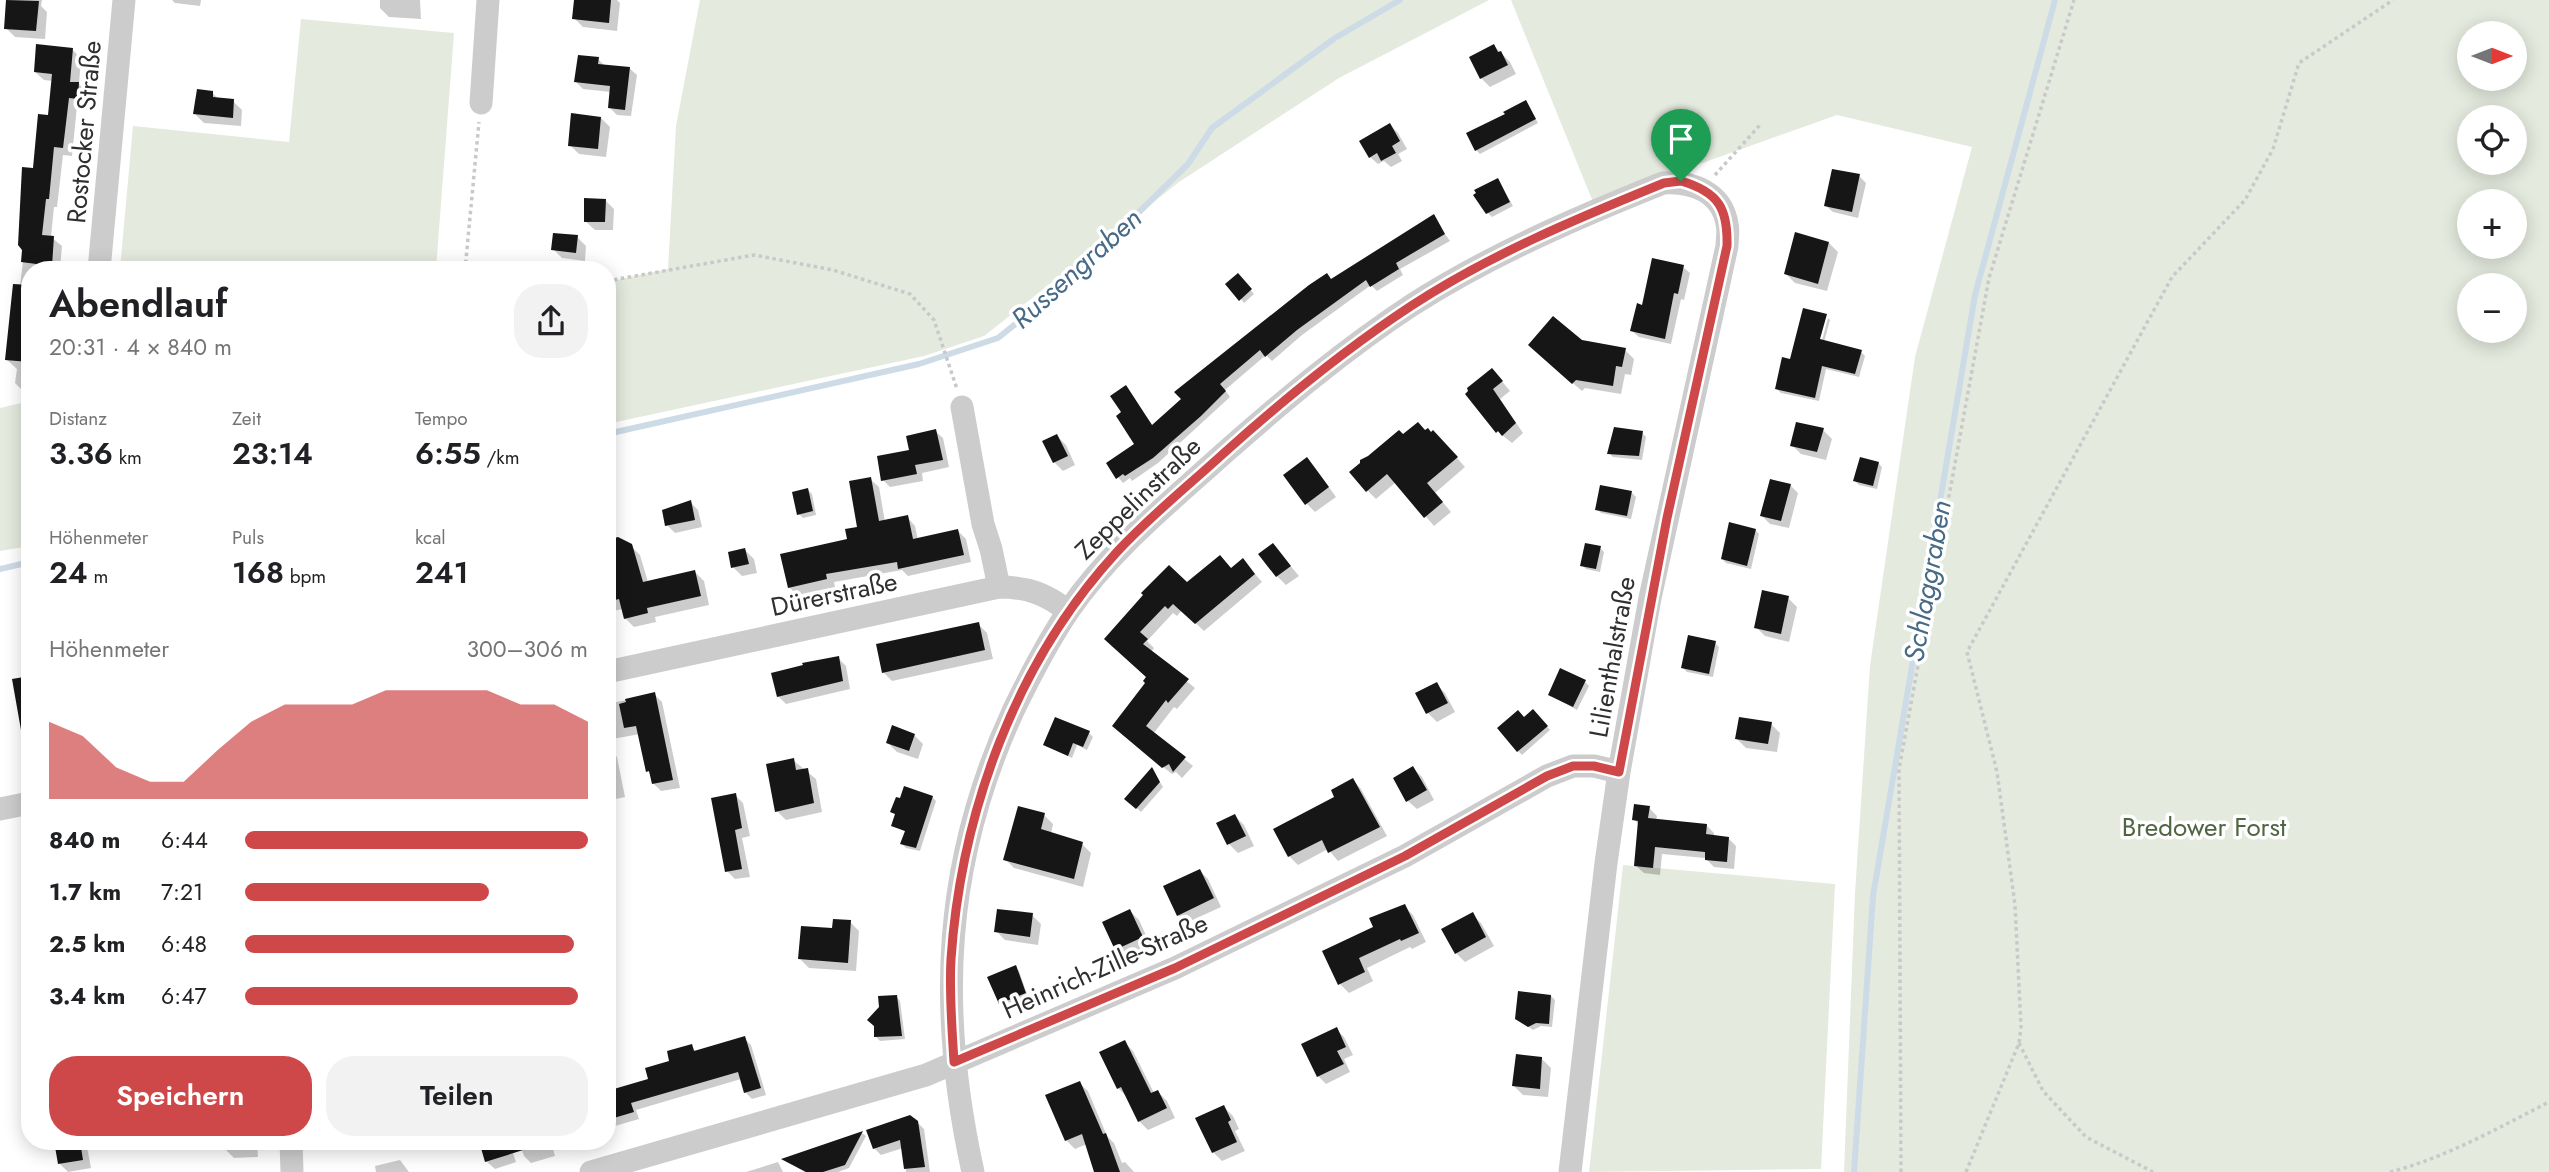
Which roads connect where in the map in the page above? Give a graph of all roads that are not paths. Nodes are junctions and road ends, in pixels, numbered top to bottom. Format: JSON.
{"nodes":[{"id":1,"x":124,"y":0,"type":"edge"},
{"id":2,"x":488,"y":0,"type":"edge"},
{"id":3,"x":481,"y":103,"type":"road end"},
{"id":4,"x":1691,"y":185,"type":"joint"},
{"id":5,"x":100,"y":261,"type":"edge"},
{"id":6,"x":962,"y":407,"type":"dead end"},
{"id":7,"x":999,"y":587,"type":"junction"},
{"id":8,"x":1068,"y":611,"type":"junction"},
{"id":9,"x":616,"y":670,"type":"edge"},
{"id":10,"x":1619,"y":772,"type":"junction"},
{"id":11,"x":21,"y":805,"type":"edge"},
{"id":12,"x":0,"y":809,"type":"edge"},
{"id":13,"x":954,"y":1062,"type":"junction"},
{"id":14,"x":291,"y":1150,"type":"edge"},
{"id":15,"x":292,"y":1172,"type":"edge"},
{"id":16,"x":591,"y":1172,"type":"edge"},
{"id":17,"x":973,"y":1172,"type":"edge"},
{"id":18,"x":1570,"y":1172,"type":"edge"}],
"edges":[{"from":1,"to":5,"type":"street","name":"Rostocker Straße"},
{"from":2,"to":3,"type":"street"},
{"from":4,"to":8,"type":"street","name":"Zeppelinstraße"},
{"from":4,"to":10,"type":"street","name":"Lilienthalstraße"},
{"from":6,"to":7,"type":"street"},
{"from":7,"to":8,"type":"street","name":"Dürerstraße"},
{"from":7,"to":9,"type":"street","name":"Dürerstraße"},
{"from":8,"to":13,"type":"street","name":"Zeppelinstraße"},
{"from":10,"to":13,"type":"street","name":"Heinrich-Zille-Straße"},
{"from":10,"to":18,"type":"street","name":"Lilienthalstraße"},
{"from":11,"to":12,"type":"street"},
{"from":13,"to":16,"type":"street","name":"Heinrich-Zille-Straße"},
{"from":13,"to":17,"type":"street","name":"Zeppelinstraße"},
{"from":14,"to":15,"type":"street"}]}
